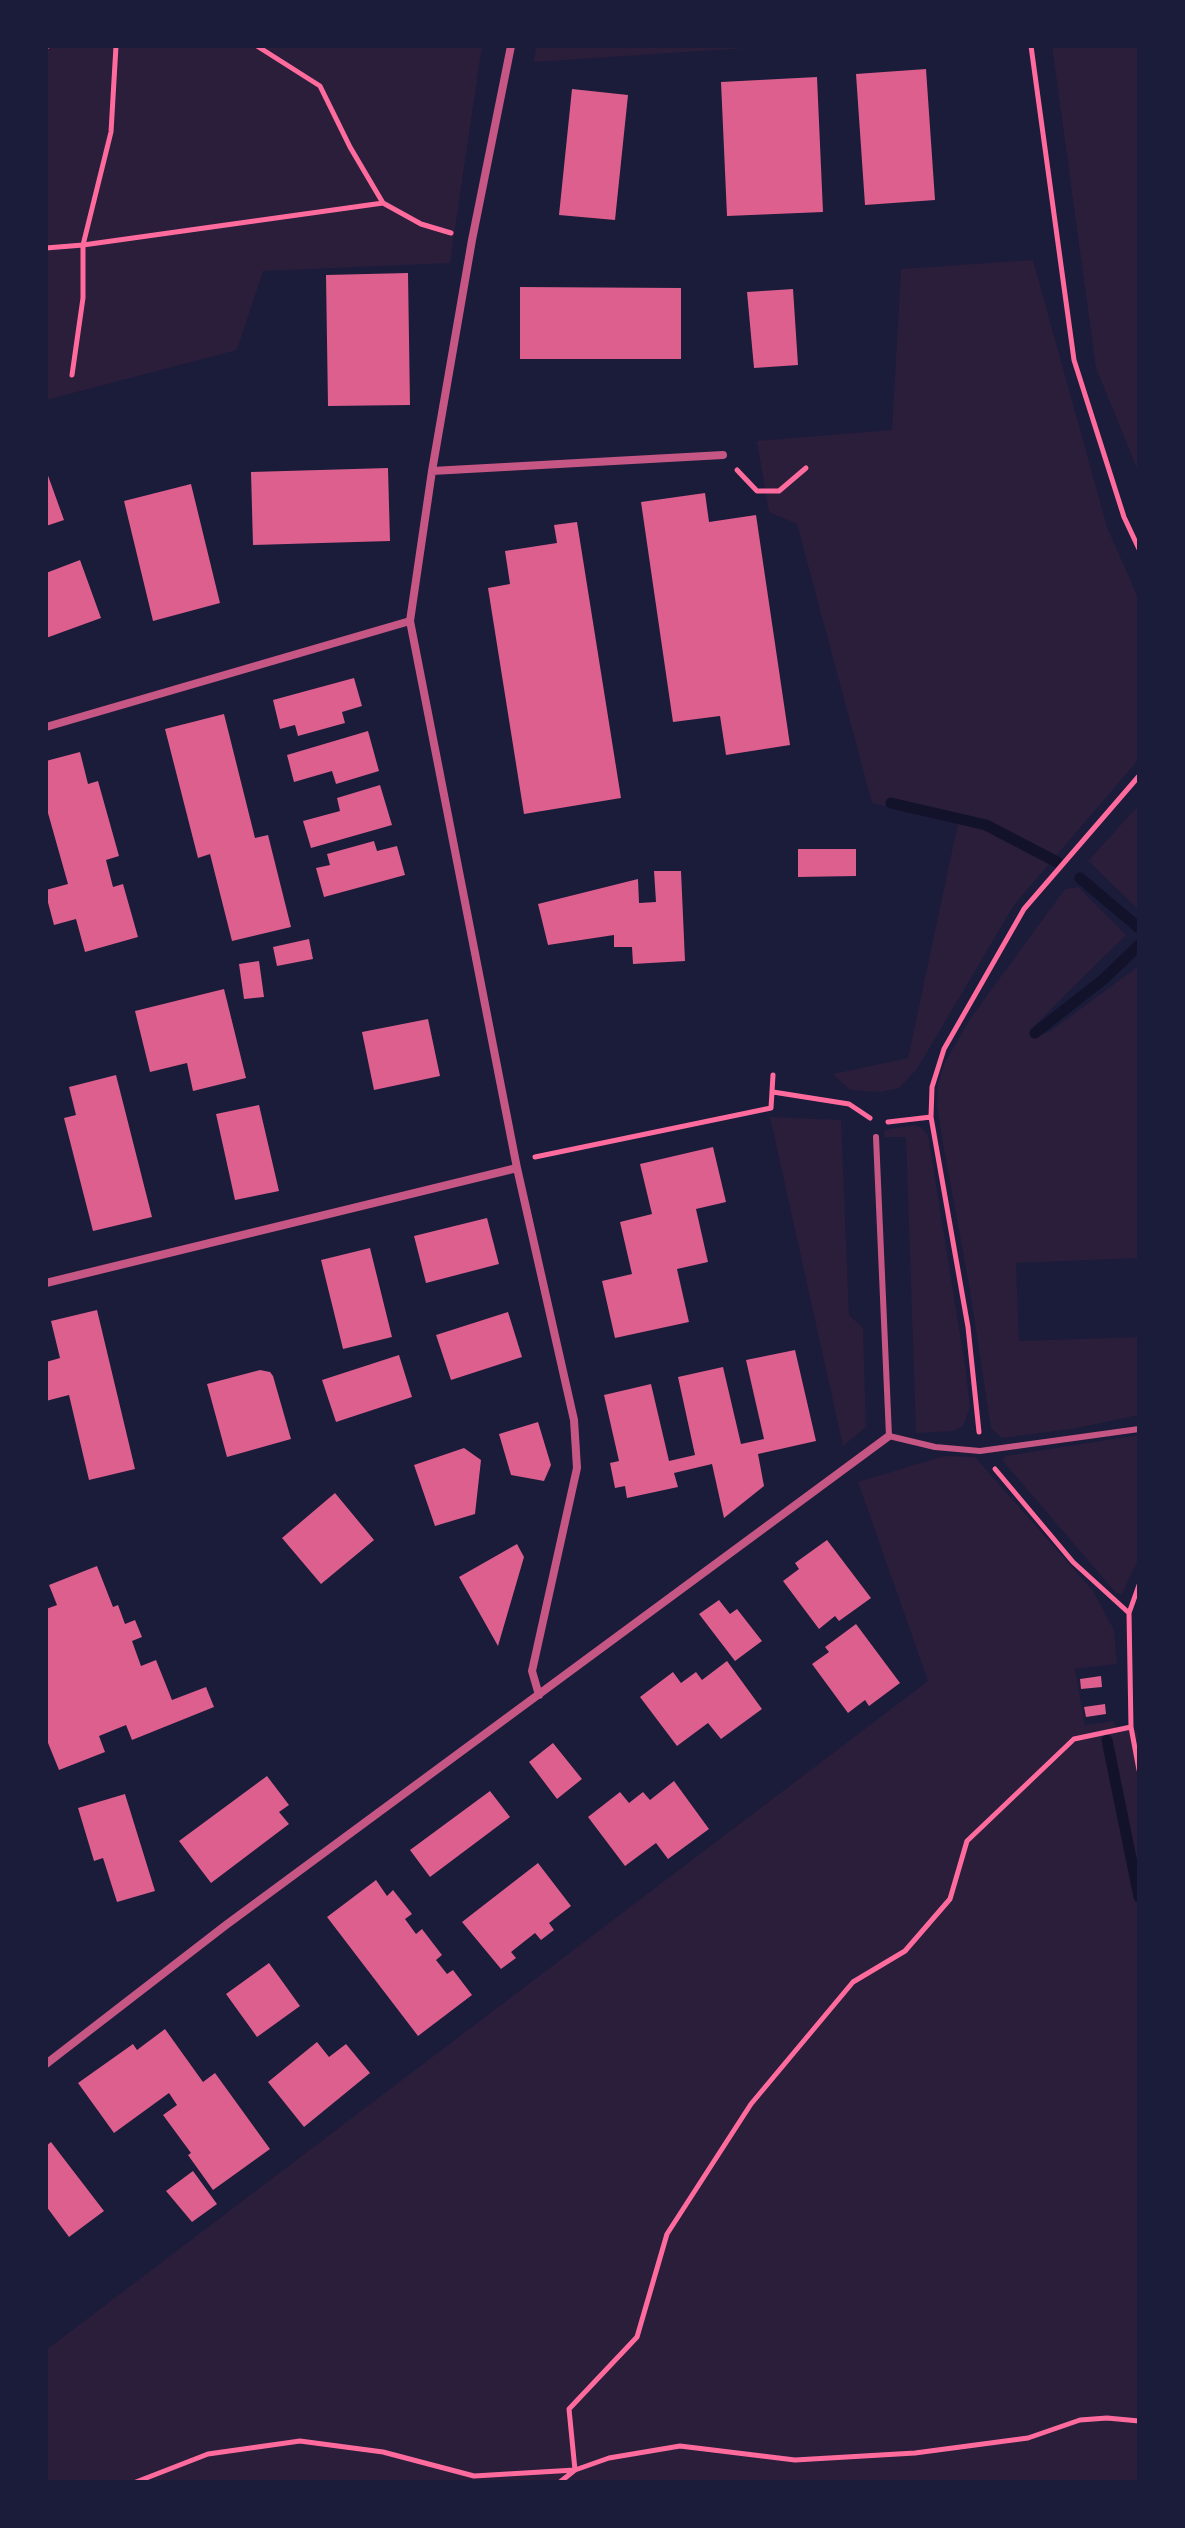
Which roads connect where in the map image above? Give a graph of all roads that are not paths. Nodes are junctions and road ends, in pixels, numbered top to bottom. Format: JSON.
{"nodes":[{"id":1,"x":511,"y":46,"type":"edge"},
{"id":2,"x":723,"y":455,"type":"road end"},
{"id":3,"x":432,"y":471,"type":"junction"},
{"id":4,"x":410,"y":621,"type":"junction"},
{"id":5,"x":46,"y":727,"type":"edge"},
{"id":6,"x":876,"y":1137,"type":"dead end"},
{"id":7,"x":517,"y":1168,"type":"junction"},
{"id":8,"x":46,"y":1283,"type":"edge"},
{"id":9,"x":1139,"y":1429,"type":"edge"},
{"id":10,"x":889,"y":1436,"type":"junction"},
{"id":11,"x":539,"y":1695,"type":"junction"},
{"id":12,"x":46,"y":2064,"type":"edge"}],
"edges":[{"from":1,"to":3,"type":"street"},
{"from":2,"to":3,"type":"street"},
{"from":3,"to":4,"type":"street"},
{"from":4,"to":5,"type":"street"},
{"from":4,"to":7,"type":"street"},
{"from":6,"to":10,"type":"lane"},
{"from":7,"to":8,"type":"street"},
{"from":7,"to":11,"type":"street"},
{"from":9,"to":10,"type":"lane"},
{"from":10,"to":11,"type":"street"},
{"from":11,"to":12,"type":"street"}]}
